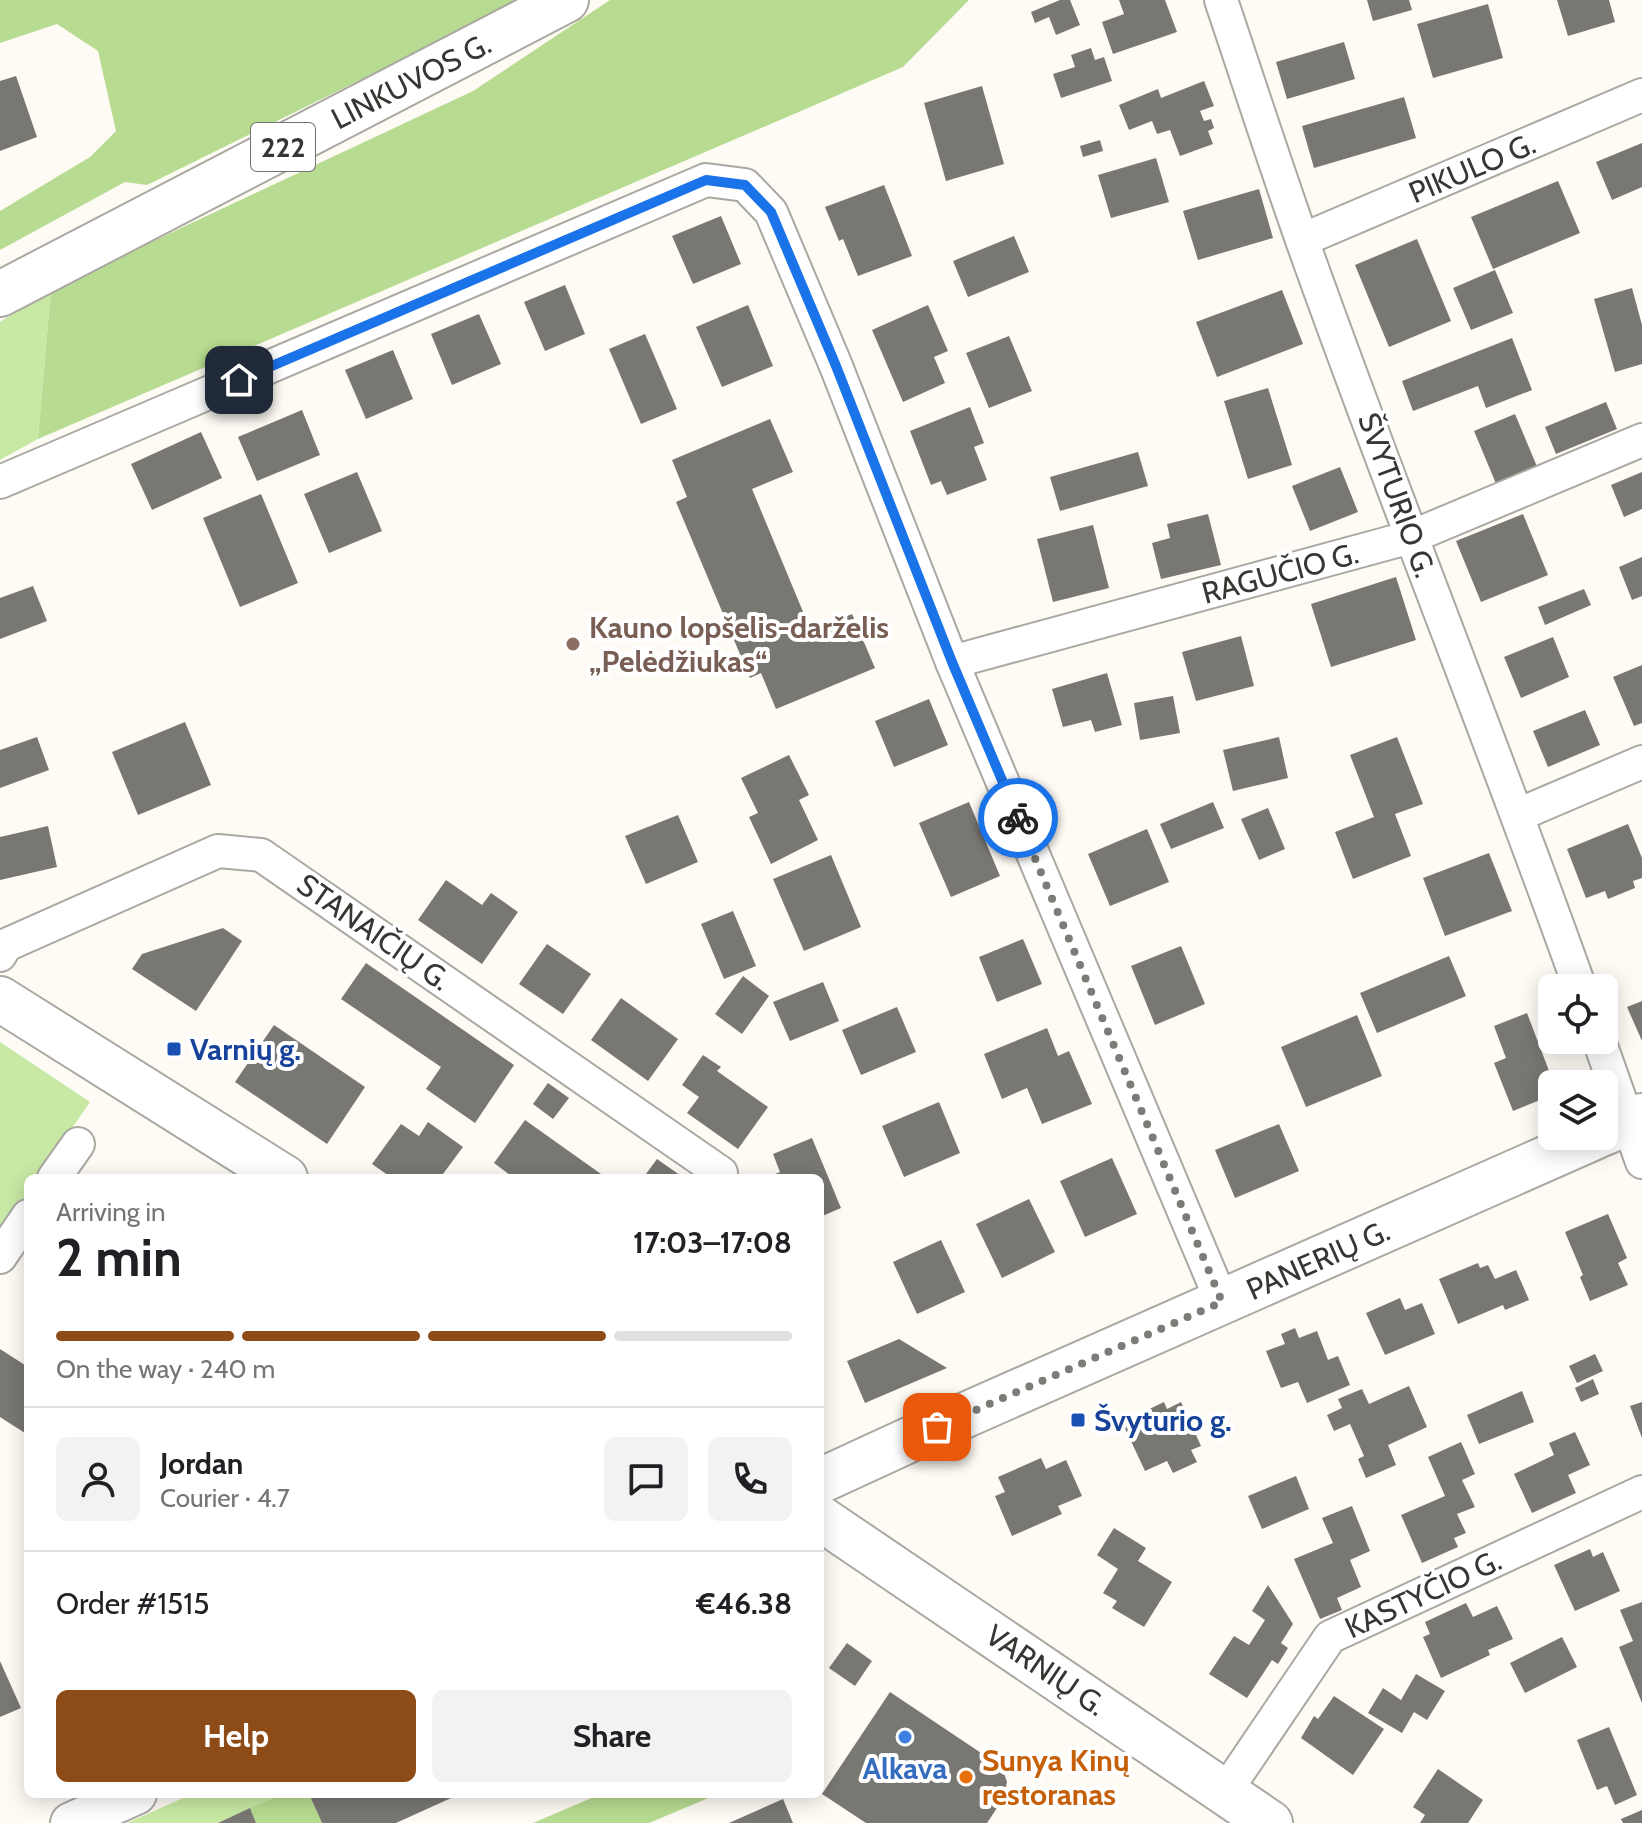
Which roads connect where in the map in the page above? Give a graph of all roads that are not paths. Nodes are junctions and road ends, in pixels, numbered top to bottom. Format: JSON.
{"nodes":[{"id":1,"x":566,"y":0,"type":"edge"},
{"id":2,"x":1221,"y":0,"type":"edge"},
{"id":3,"x":1642,"y":95,"type":"edge"},
{"id":4,"x":1302,"y":240,"type":"junction"},
{"id":5,"x":0,"y":294,"type":"edge"},
{"id":6,"x":1642,"y":440,"type":"edge"},
{"id":7,"x":0,"y":482,"type":"edge"},
{"id":8,"x":1411,"y":537,"type":"junction"},
{"id":9,"x":952,"y":662,"type":"junction"},
{"id":10,"x":1642,"y":762,"type":"edge"},
{"id":11,"x":1518,"y":815,"type":"junction"},
{"id":12,"x":0,"y":955,"type":"edge"},
{"id":13,"x":1575,"y":974,"type":"edge"},
{"id":14,"x":0,"y":999,"type":"edge"},
{"id":15,"x":1603,"y":1054,"type":"edge"},
{"id":16,"x":1623,"y":1134,"type":"edge"},
{"id":17,"x":78,"y":1144,"type":"dead end"},
{"id":18,"x":721,"y":1173,"type":"dead end"},
{"id":19,"x":57,"y":1174,"type":"edge"},
{"id":20,"x":279,"y":1174,"type":"edge"},
{"id":21,"x":24,"y":1222,"type":"edge"},
{"id":22,"x":0,"y":1257,"type":"edge"},
{"id":23,"x":1222,"y":1302,"type":"junction"},
{"id":24,"x":824,"y":1479,"type":"edge"},
{"id":25,"x":1642,"y":1492,"type":"edge"},
{"id":26,"x":824,"y":1521,"type":"edge"},
{"id":27,"x":1225,"y":1792,"type":"junction"},
{"id":28,"x":127,"y":1798,"type":"edge"},
{"id":29,"x":71,"y":1823,"type":"edge"},
{"id":30,"x":1270,"y":1823,"type":"edge"}],
"edges":[{"from":1,"to":5,"type":"main road","name":"LINKUVOS G.","number":"222"},
{"from":2,"to":4,"type":"street","name":"ŠVYTURIO G."},
{"from":3,"to":4,"type":"street","name":"PIKULO G."},
{"from":4,"to":8,"type":"street","name":"ŠVYTURIO G."},
{"from":6,"to":8,"type":"street","name":"RAGUČIO G."},
{"from":7,"to":9,"type":"street"},
{"from":8,"to":9,"type":"street","name":"RAGUČIO G."},
{"from":8,"to":11,"type":"street","name":"ŠVYTURIO G."},
{"from":9,"to":23,"type":"street"},
{"from":10,"to":11,"type":"street"},
{"from":11,"to":13,"type":"street","name":"ŠVYTURIO G."},
{"from":12,"to":18,"type":"street","name":"STANAIČIŲ G."},
{"from":14,"to":20,"type":"main road"},
{"from":15,"to":16,"type":"street"},
{"from":16,"to":23,"type":"main road","name":"PANERIŲ G."},
{"from":17,"to":19,"type":"street"},
{"from":21,"to":22,"type":"street"},
{"from":23,"to":24,"type":"main road","name":"PANERIŲ G."},
{"from":25,"to":27,"type":"street","name":"KASTYČIO G."},
{"from":26,"to":27,"type":"main road","name":"VARNIŲ G."},
{"from":27,"to":30,"type":"main road","name":"VARNIŲ G."},
{"from":28,"to":29,"type":"street"}]}
